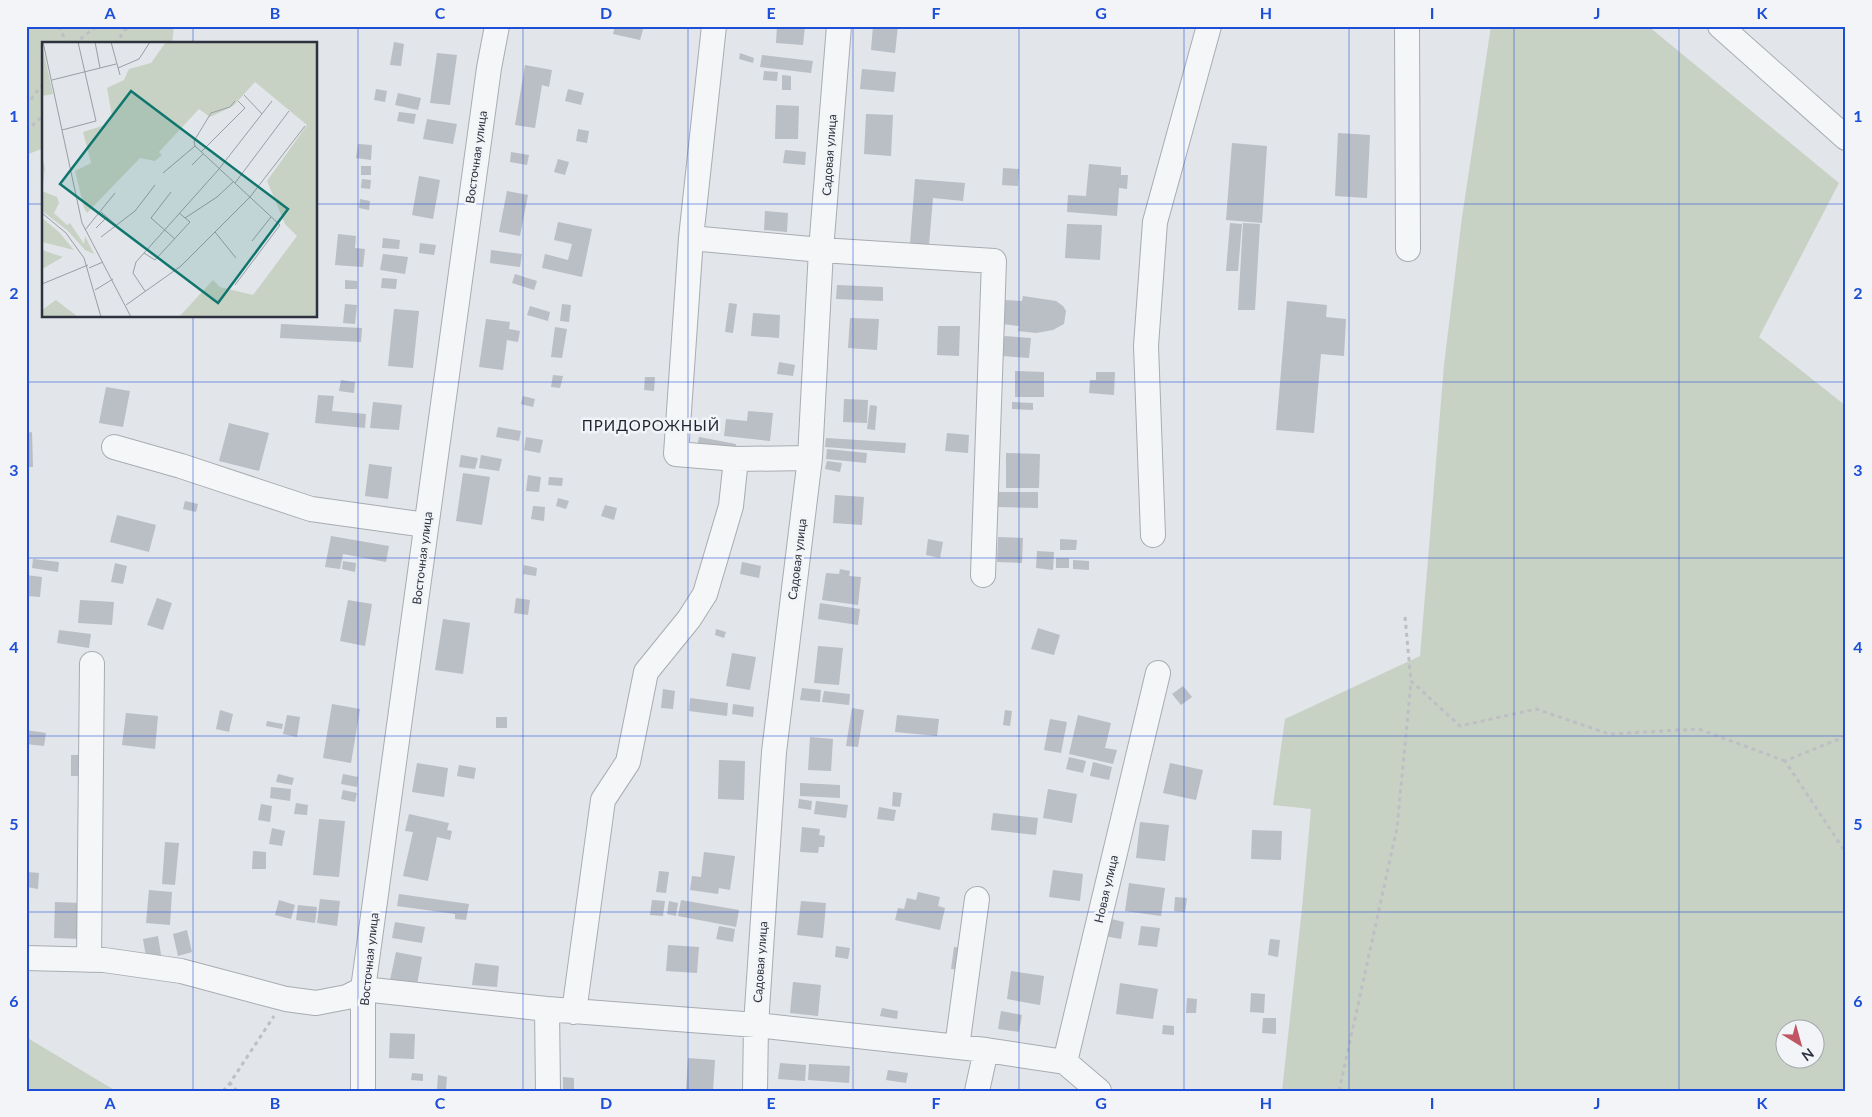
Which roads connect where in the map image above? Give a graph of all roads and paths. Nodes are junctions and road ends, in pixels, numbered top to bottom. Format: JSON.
{"nodes":[{"id":1,"x":59,"y":26,"type":"edge"},
{"id":2,"x":98,"y":26,"type":"edge"},
{"id":3,"x":128,"y":26,"type":"edge"},
{"id":4,"x":497,"y":26,"type":"edge"},
{"id":5,"x":714,"y":26,"type":"edge"},
{"id":6,"x":838,"y":26,"type":"edge"},
{"id":7,"x":1209,"y":26,"type":"edge"},
{"id":8,"x":1407,"y":26,"type":"edge"},
{"id":9,"x":1720,"y":26,"type":"edge"},
{"id":10,"x":66,"y":42,"type":"edge"},
{"id":11,"x":77,"y":42,"type":"edge"},
{"id":12,"x":116,"y":42,"type":"edge"},
{"id":13,"x":42,"y":85,"type":"edge"},
{"id":14,"x":26,"y":106,"type":"edge"},
{"id":15,"x":42,"y":117,"type":"edge"},
{"id":16,"x":26,"y":131,"type":"edge"},
{"id":17,"x":1846,"y":138,"type":"edge"},
{"id":18,"x":691,"y":238,"type":"junction"},
{"id":19,"x":1408,"y":249,"type":"dead end"},
{"id":20,"x":821,"y":250,"type":"junction"},
{"id":21,"x":114,"y":447,"type":"dead end"},
{"id":22,"x":810,"y":458,"type":"junction"},
{"id":23,"x":736,"y":459,"type":"junction"},
{"id":24,"x":426,"y":525,"type":"junction"},
{"id":25,"x":1152,"y":535,"type":"dead end"},
{"id":26,"x":983,"y":575,"type":"dead end"},
{"id":27,"x":1405,"y":616,"type":"dead end"},
{"id":28,"x":92,"y":664,"type":"dead end"},
{"id":29,"x":1158,"y":673,"type":"dead end"},
{"id":30,"x":1411,"y":681,"type":"junction"},
{"id":31,"x":1846,"y":736,"type":"edge"},
{"id":32,"x":1785,"y":761,"type":"junction"},
{"id":33,"x":1846,"y":853,"type":"edge"},
{"id":34,"x":977,"y":899,"type":"dead end"},
{"id":35,"x":26,"y":958,"type":"edge"},
{"id":36,"x":89,"y":960,"type":"junction"},
{"id":37,"x":363,"y":989,"type":"junction"},
{"id":38,"x":286,"y":999,"type":"junction"},
{"id":39,"x":547,"y":1009,"type":"junction"},
{"id":40,"x":574,"y":1012,"type":"junction"},
{"id":41,"x":756,"y":1025,"type":"junction"},
{"id":42,"x":957,"y":1047,"type":"junction"},
{"id":43,"x":986,"y":1050,"type":"junction"},
{"id":44,"x":1065,"y":1062,"type":"junction"},
{"id":45,"x":230,"y":1083,"type":"junction"},
{"id":46,"x":223,"y":1091,"type":"edge"},
{"id":47,"x":237,"y":1091,"type":"edge"},
{"id":48,"x":363,"y":1091,"type":"edge"},
{"id":49,"x":548,"y":1091,"type":"edge"},
{"id":50,"x":755,"y":1091,"type":"edge"},
{"id":51,"x":977,"y":1091,"type":"edge"},
{"id":52,"x":1099,"y":1091,"type":"edge"},
{"id":53,"x":1338,"y":1091,"type":"edge"}],
"edges":[{"from":1,"to":10,"type":"path"},
{"from":2,"to":11,"type":"path"},
{"from":3,"to":12,"type":"path"},
{"from":4,"to":24,"type":"street","name":"Восточная улица"},
{"from":5,"to":18,"type":"street"},
{"from":6,"to":20,"type":"street","name":"Садовая улица"},
{"from":7,"to":25,"type":"street"},
{"from":8,"to":19,"type":"street"},
{"from":9,"to":17,"type":"street"},
{"from":13,"to":14,"type":"path"},
{"from":15,"to":16,"type":"path"},
{"from":18,"to":20,"type":"street"},
{"from":18,"to":23,"type":"street"},
{"from":20,"to":22,"type":"street","name":"Садовая улица"},
{"from":20,"to":26,"type":"street"},
{"from":21,"to":24,"type":"street"},
{"from":22,"to":23,"type":"street"},
{"from":22,"to":41,"type":"street","name":"Садовая улица"},
{"from":23,"to":40,"type":"street"},
{"from":24,"to":37,"type":"street","name":"Восточная улица"},
{"from":27,"to":30,"type":"path"},
{"from":28,"to":36,"type":"street"},
{"from":29,"to":44,"type":"street","name":"Новая улица"},
{"from":30,"to":32,"type":"path"},
{"from":30,"to":53,"type":"path"},
{"from":31,"to":32,"type":"path"},
{"from":32,"to":33,"type":"path"},
{"from":34,"to":42,"type":"street"},
{"from":35,"to":36,"type":"street"},
{"from":36,"to":38,"type":"street"},
{"from":37,"to":38,"type":"street"},
{"from":37,"to":39,"type":"street"},
{"from":37,"to":48,"type":"street","name":"Восточная улица"},
{"from":38,"to":45,"type":"path"},
{"from":39,"to":40,"type":"street"},
{"from":39,"to":49,"type":"street"},
{"from":40,"to":41,"type":"street"},
{"from":41,"to":42,"type":"street"},
{"from":41,"to":50,"type":"street","name":"Садовая улица"},
{"from":42,"to":43,"type":"street"},
{"from":43,"to":44,"type":"street"},
{"from":43,"to":51,"type":"street"},
{"from":44,"to":52,"type":"street"},
{"from":45,"to":46,"type":"path"},
{"from":45,"to":47,"type":"path"}]}
